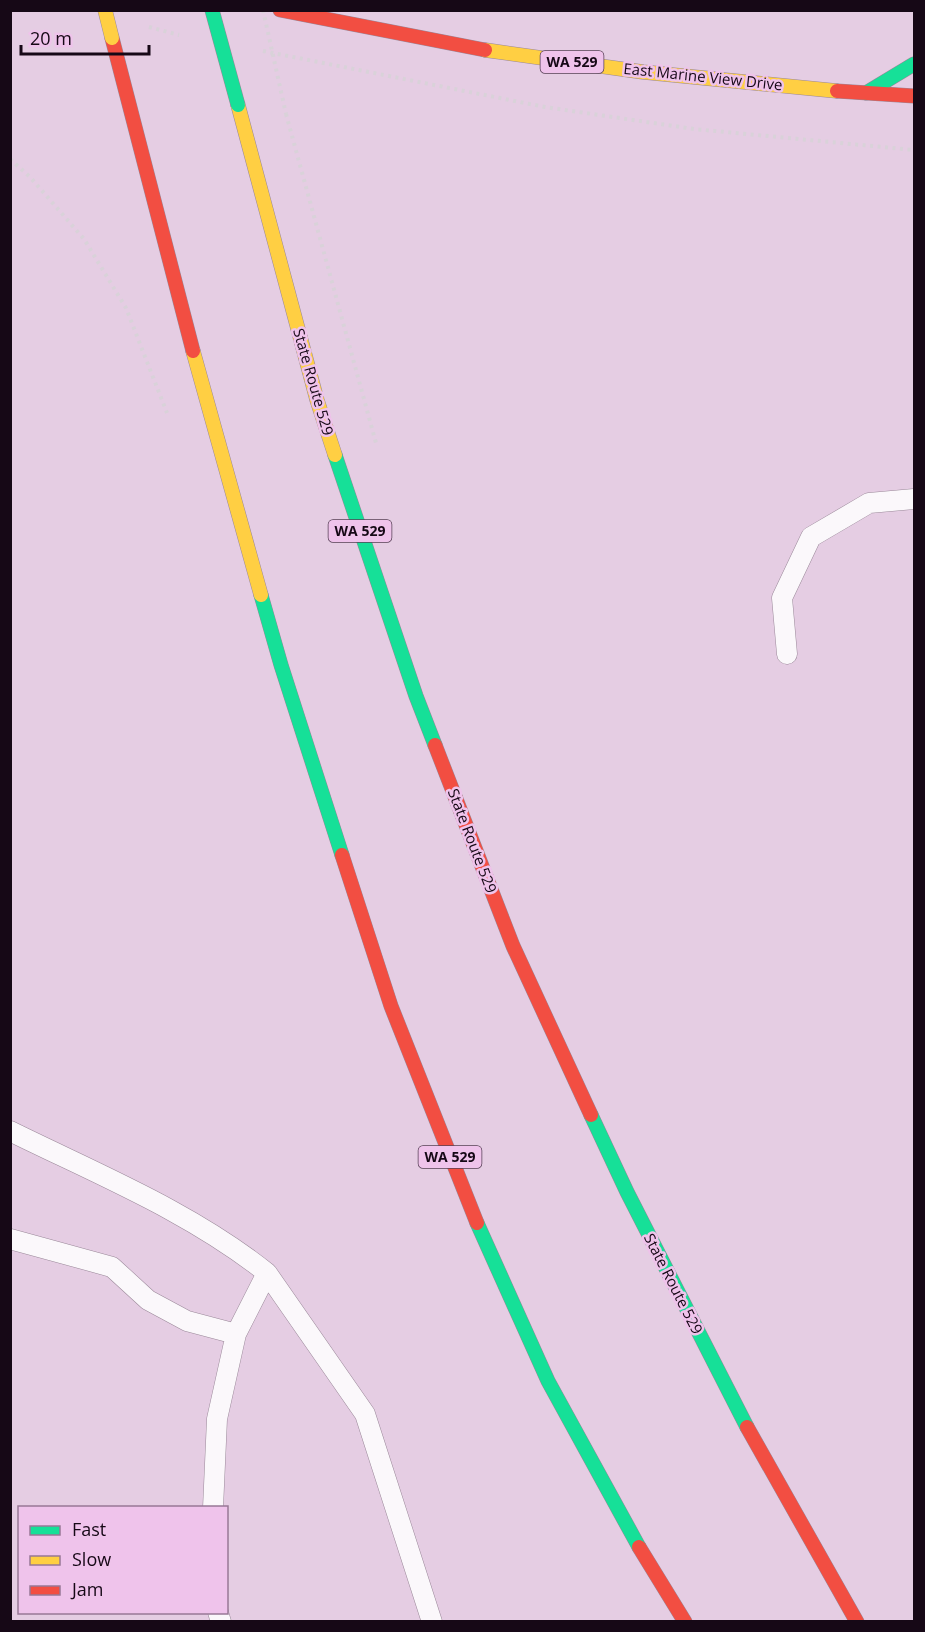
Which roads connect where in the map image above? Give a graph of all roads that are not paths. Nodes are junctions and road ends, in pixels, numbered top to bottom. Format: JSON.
{"nodes":[{"id":1,"x":105,"y":10,"type":"edge"},
{"id":2,"x":212,"y":10,"type":"edge"},
{"id":3,"x":280,"y":10,"type":"edge"},
{"id":4,"x":915,"y":64,"type":"edge"},
{"id":5,"x":866,"y":93,"type":"junction"},
{"id":6,"x":915,"y":96,"type":"edge"},
{"id":7,"x":915,"y":499,"type":"edge"},
{"id":8,"x":787,"y":654,"type":"dead end"},
{"id":9,"x":10,"y":1131,"type":"edge"},
{"id":10,"x":10,"y":1239,"type":"edge"},
{"id":11,"x":267,"y":1273,"type":"junction"},
{"id":12,"x":236,"y":1334,"type":"junction"},
{"id":13,"x":213,"y":1506,"type":"edge"},
{"id":14,"x":432,"y":1622,"type":"edge"},
{"id":15,"x":685,"y":1622,"type":"edge"},
{"id":16,"x":857,"y":1622,"type":"edge"}],
"edges":[{"from":1,"to":15,"type":"main road","number":"WA 529","bridge":true},
{"from":2,"to":16,"type":"main road","name":"State Route 529","number":"WA 529","bridge":true},
{"from":3,"to":5,"type":"main road","name":"East Marine View Drive","number":"WA 529"},
{"from":4,"to":5,"type":"main road"},
{"from":5,"to":6,"type":"main road","name":"East Marine View Drive","number":"WA 529"},
{"from":7,"to":8,"type":"lane"},
{"from":9,"to":11,"type":"lane"},
{"from":10,"to":12,"type":"lane"},
{"from":11,"to":12,"type":"lane"},
{"from":11,"to":14,"type":"lane"},
{"from":12,"to":13,"type":"lane"}]}
